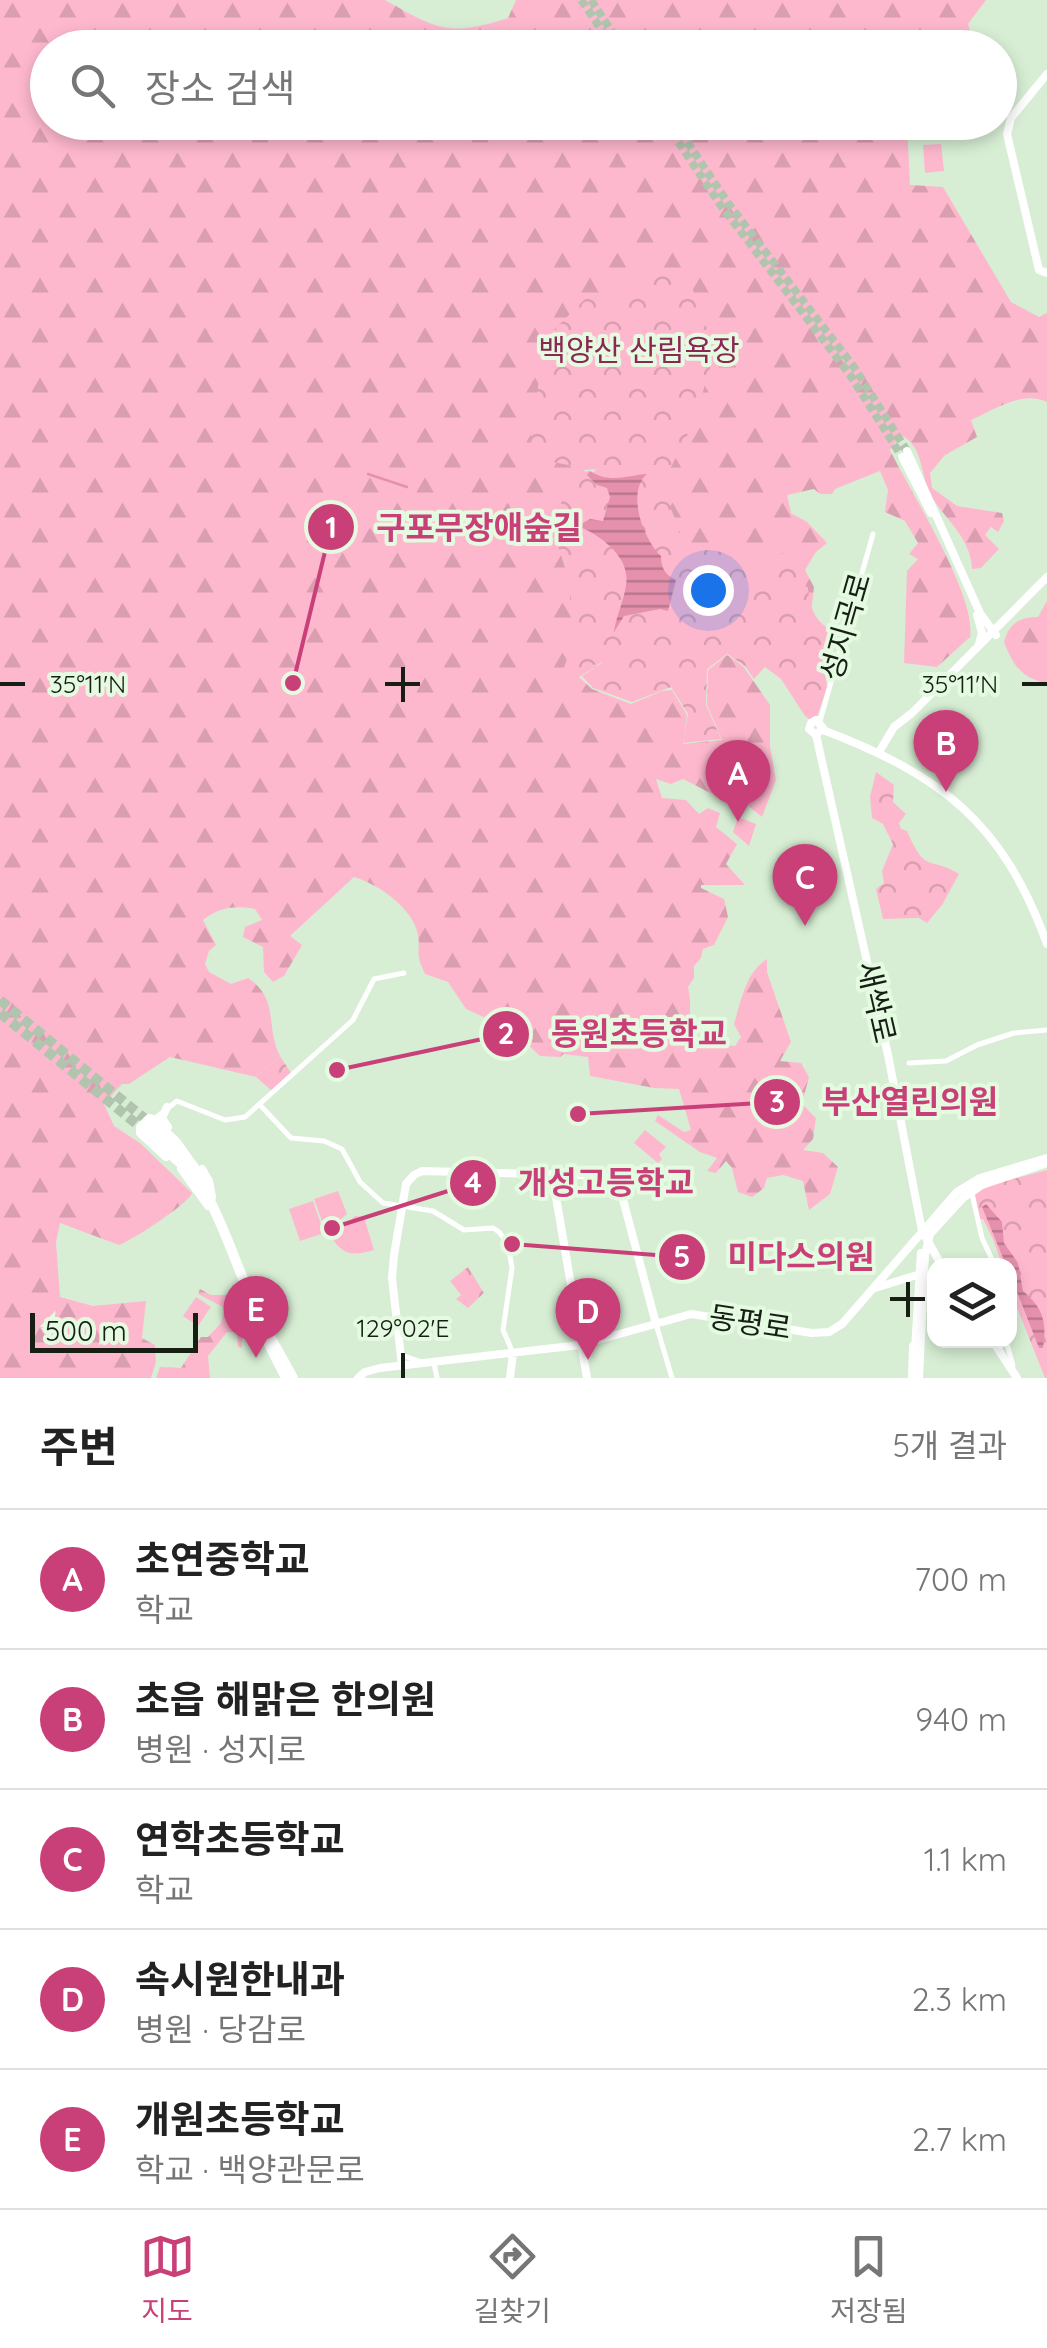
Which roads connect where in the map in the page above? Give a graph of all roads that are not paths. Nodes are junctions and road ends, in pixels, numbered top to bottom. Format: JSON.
{"nodes":[{"id":1,"x":1047,"y":74,"type":"edge"},
{"id":2,"x":1017,"y":111,"type":"edge"},
{"id":3,"x":1009,"y":140,"type":"edge"},
{"id":4,"x":1043,"y":272,"type":"edge"},
{"id":5,"x":905,"y":454,"type":"tunnel mouth"},
{"id":6,"x":874,"y":534,"type":"dead end"},
{"id":7,"x":1047,"y":581,"type":"edge"},
{"id":8,"x":980,"y":617,"type":"junction"},
{"id":9,"x":1001,"y":623,"type":"junction"},
{"id":10,"x":993,"y":634,"type":"junction"},
{"id":11,"x":977,"y":648,"type":"junction"},
{"id":12,"x":820,"y":729,"type":"junction"},
{"id":13,"x":887,"y":739,"type":"junction"},
{"id":14,"x":858,"y":744,"type":"junction"},
{"id":15,"x":879,"y":752,"type":"junction"},
{"id":16,"x":897,"y":761,"type":"junction"},
{"id":17,"x":1047,"y":944,"type":"edge"},
{"id":18,"x":404,"y":973,"type":"dead end"},
{"id":19,"x":1047,"y":1030,"type":"edge"},
{"id":20,"x":909,"y":1063,"type":"dead end"},
{"id":21,"x":260,"y":1105,"type":"junction"},
{"id":22,"x":167,"y":1107,"type":"junction"},
{"id":23,"x":150,"y":1124,"type":"junction"},
{"id":24,"x":1044,"y":1161,"type":"edge"},
{"id":25,"x":552,"y":1174,"type":"junction"},
{"id":26,"x":996,"y":1175,"type":"junction"},
{"id":27,"x":972,"y":1192,"type":"junction"},
{"id":28,"x":212,"y":1197,"type":"junction"},
{"id":29,"x":400,"y":1207,"type":"junction"},
{"id":30,"x":218,"y":1215,"type":"junction"},
{"id":31,"x":926,"y":1227,"type":"junction"},
{"id":32,"x":941,"y":1258,"type":"edge"},
{"id":33,"x":941,"y":1258,"type":"edge"},
{"id":34,"x":991,"y":1258,"type":"edge"},
{"id":35,"x":917,"y":1275,"type":"junction"},
{"id":36,"x":876,"y":1286,"type":"junction"},
{"id":37,"x":656,"y":1324,"type":"junction"},
{"id":38,"x":580,"y":1345,"type":"junction"},
{"id":39,"x":1002,"y":1348,"type":"edge"},
{"id":40,"x":1003,"y":1348,"type":"edge"},
{"id":41,"x":513,"y":1353,"type":"junction"},
{"id":42,"x":430,"y":1364,"type":"junction"},
{"id":43,"x":403,"y":1367,"type":"edge"},
{"id":44,"x":1014,"y":1374,"type":"edge"},
{"id":45,"x":916,"y":1375,"type":"edge"},
{"id":46,"x":360,"y":1377,"type":"edge"},
{"id":47,"x":291,"y":1378,"type":"edge"},
{"id":48,"x":436,"y":1378,"type":"edge"},
{"id":49,"x":510,"y":1378,"type":"edge"},
{"id":50,"x":587,"y":1378,"type":"edge"},
{"id":51,"x":672,"y":1378,"type":"edge"}],
"edges":[{"from":1,"to":2,"type":"main road"},
{"from":3,"to":4,"type":"main road"},
{"from":5,"to":8,"type":"main road"},
{"from":6,"to":12,"type":"street","name":"성지곡로"},
{"from":7,"to":9,"type":"main road"},
{"from":7,"to":10,"type":"main road"},
{"from":8,"to":9,"type":"main road"},
{"from":8,"to":10,"type":"main road"},
{"from":8,"to":11,"type":"main road"},
{"from":9,"to":10,"type":"main road"},
{"from":10,"to":11,"type":"main road"},
{"from":10,"to":13,"type":"main road"},
{"from":11,"to":13,"type":"main road"},
{"from":12,"to":14,"type":"main road"},
{"from":12,"to":31,"type":"main road","name":"새싹로"},
{"from":13,"to":14,"type":"main road"},
{"from":13,"to":15,"type":"main road"},
{"from":13,"to":16,"type":"main road"},
{"from":14,"to":15,"type":"main road"},
{"from":15,"to":16,"type":"main road"},
{"from":16,"to":17,"type":"main road"},
{"from":18,"to":21,"type":"street"},
{"from":19,"to":20,"type":"street"},
{"from":21,"to":22,"type":"street"},
{"from":21,"to":29,"type":"street"},
{"from":22,"to":23,"type":"street"},
{"from":22,"to":28,"type":"main road"},
{"from":23,"to":28,"type":"main road"},
{"from":23,"to":30,"type":"highway"},
{"from":24,"to":26,"type":"main road"},
{"from":24,"to":27,"type":"main road"},
{"from":24,"to":31,"type":"main road"},
{"from":25,"to":29,"type":"main road"},
{"from":25,"to":37,"type":"main road"},
{"from":25,"to":38,"type":"main road"},
{"from":26,"to":31,"type":"main road"},
{"from":26,"to":45,"type":"main road"},
{"from":27,"to":31,"type":"main road"},
{"from":27,"to":34,"type":"street"},
{"from":28,"to":30,"type":"main road"},
{"from":29,"to":41,"type":"street"},
{"from":29,"to":43,"type":"main road"},
{"from":30,"to":47,"type":"highway"},
{"from":31,"to":32,"type":"main road","name":"새싹로"},
{"from":31,"to":33,"type":"main road","name":"새싹로"},
{"from":31,"to":35,"type":"main road"},
{"from":31,"to":36,"type":"main road"},
{"from":31,"to":36,"type":"main road"},
{"from":31,"to":36,"type":"main road","name":"동평로"},
{"from":31,"to":45,"type":"main road"},
{"from":31,"to":45,"type":"main road"},
{"from":35,"to":36,"type":"main road"},
{"from":35,"to":45,"type":"main road"},
{"from":36,"to":37,"type":"main road","name":"동평로"},
{"from":37,"to":38,"type":"main road","name":"동평로"},
{"from":37,"to":51,"type":"street"},
{"from":38,"to":41,"type":"main road","name":"동평로"},
{"from":38,"to":50,"type":"main road"},
{"from":39,"to":44,"type":"main road"},
{"from":40,"to":44,"type":"street"},
{"from":41,"to":42,"type":"main road","name":"동평로"},
{"from":41,"to":49,"type":"main road"},
{"from":42,"to":43,"type":"street"},
{"from":42,"to":43,"type":"main road","name":"동평로"},
{"from":42,"to":48,"type":"street"},
{"from":43,"to":46,"type":"main road","name":"동평로"}]}
